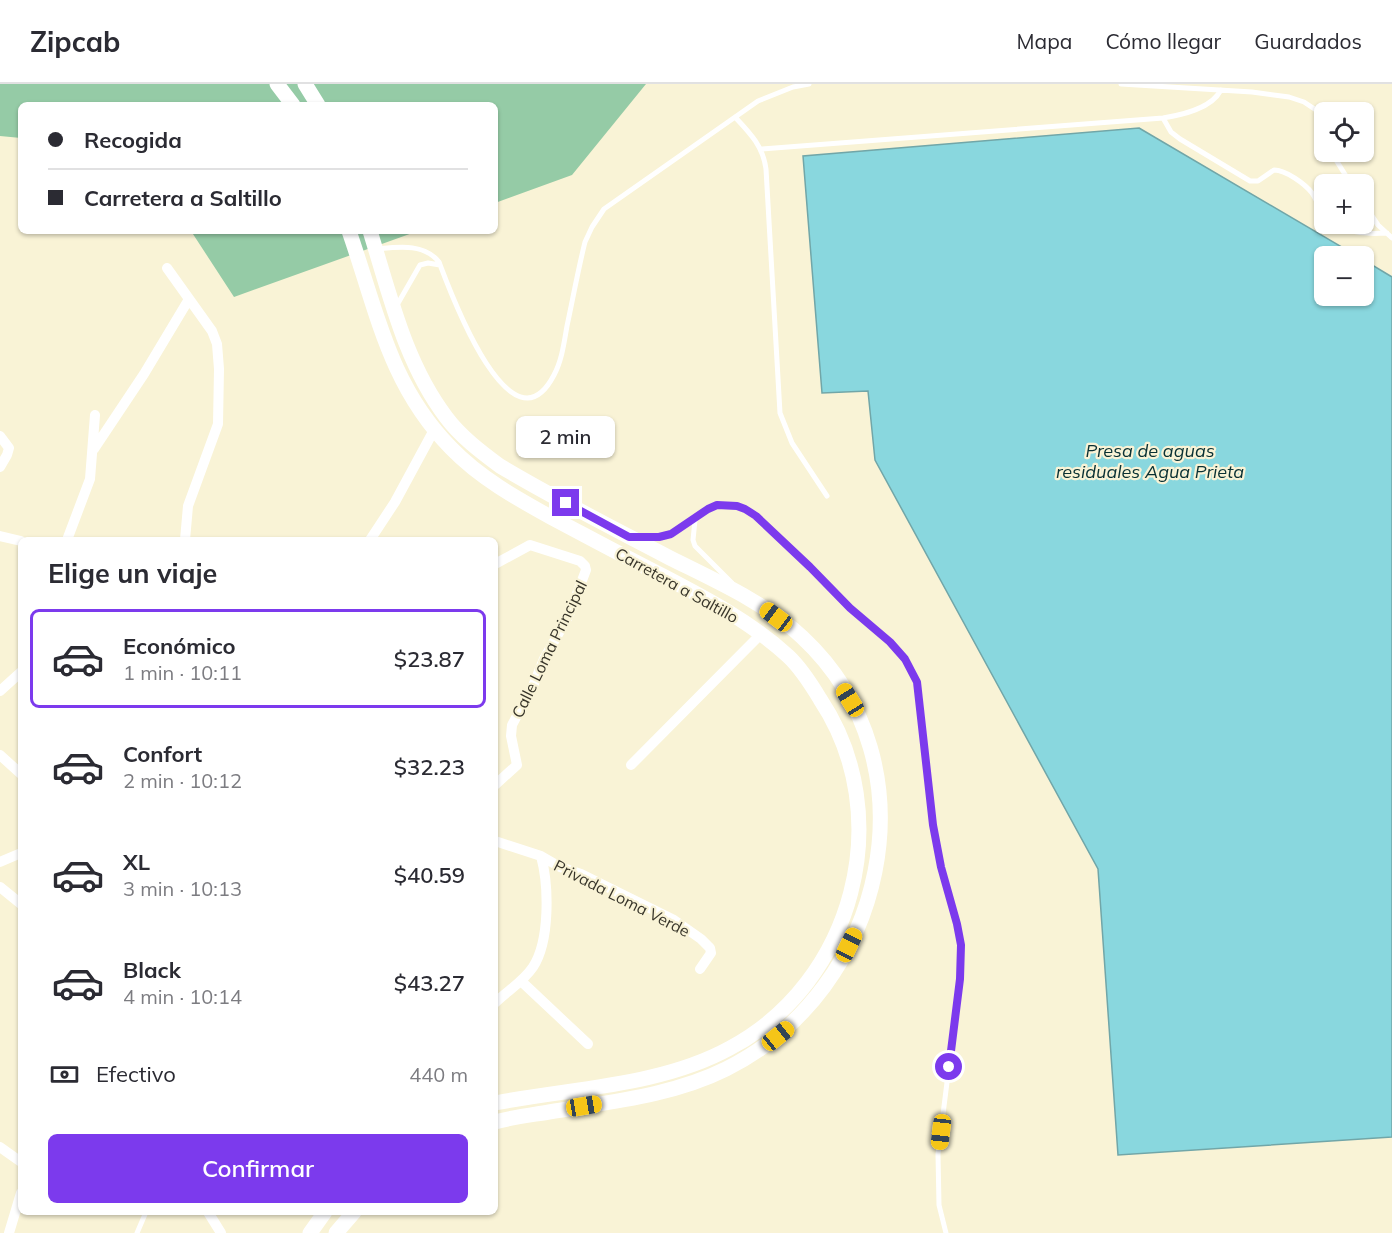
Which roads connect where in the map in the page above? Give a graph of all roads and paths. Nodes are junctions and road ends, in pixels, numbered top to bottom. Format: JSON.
{"nodes":[{"id":1,"x":276,"y":84,"type":"edge"},
{"id":2,"x":305,"y":84,"type":"edge"},
{"id":3,"x":809,"y":84,"type":"edge"},
{"id":4,"x":1121,"y":84,"type":"edge"},
{"id":5,"x":1221,"y":90,"type":"junction"},
{"id":6,"x":290,"y":102,"type":"edge"},
{"id":7,"x":316,"y":102,"type":"edge"},
{"id":8,"x":1314,"y":109,"type":"edge"},
{"id":9,"x":735,"y":117,"type":"junction"},
{"id":10,"x":1163,"y":118,"type":"junction"},
{"id":11,"x":761,"y":149,"type":"junction"},
{"id":12,"x":1314,"y":195,"type":"edge"},
{"id":13,"x":1374,"y":219,"type":"edge"},
{"id":14,"x":1387,"y":233,"type":"junction"},
{"id":15,"x":349,"y":234,"type":"edge"},
{"id":16,"x":371,"y":234,"type":"edge"},
{"id":17,"x":1374,"y":234,"type":"edge"},
{"id":18,"x":1392,"y":238,"type":"edge"},
{"id":19,"x":376,"y":249,"type":"junction"},
{"id":20,"x":440,"y":265,"type":"junction"},
{"id":21,"x":167,"y":268,"type":"dead end"},
{"id":22,"x":189,"y":299,"type":"junction"},
{"id":23,"x":395,"y":310,"type":"junction"},
{"id":24,"x":95,"y":415,"type":"dead end"},
{"id":25,"x":434,"y":430,"type":"junction"},
{"id":26,"x":0,"y":436,"type":"edge"},
{"id":27,"x":94,"y":449,"type":"junction"},
{"id":28,"x":0,"y":467,"type":"edge"},
{"id":29,"x":826,"y":496,"type":"dead end"},
{"id":30,"x":695,"y":520,"type":"junction"},
{"id":31,"x":0,"y":536,"type":"edge"},
{"id":32,"x":68,"y":537,"type":"edge"},
{"id":33,"x":185,"y":537,"type":"edge"},
{"id":34,"x":372,"y":537,"type":"edge"},
{"id":35,"x":629,"y":537,"type":"junction"},
{"id":36,"x":18,"y":540,"type":"edge"},
{"id":37,"x":498,"y":562,"type":"edge"},
{"id":38,"x":740,"y":593,"type":"junction"},
{"id":39,"x":760,"y":634,"type":"junction"},
{"id":40,"x":18,"y":675,"type":"edge"},
{"id":41,"x":0,"y":691,"type":"edge"},
{"id":42,"x":0,"y":755,"type":"edge"},
{"id":43,"x":631,"y":765,"type":"dead end"},
{"id":44,"x":18,"y":771,"type":"edge"},
{"id":45,"x":498,"y":782,"type":"edge"},
{"id":46,"x":498,"y":842,"type":"edge"},
{"id":47,"x":18,"y":854,"type":"edge"},
{"id":48,"x":541,"y":856,"type":"junction"},
{"id":49,"x":0,"y":862,"type":"edge"},
{"id":50,"x":0,"y":887,"type":"edge"},
{"id":51,"x":18,"y":902,"type":"edge"},
{"id":52,"x":700,"y":969,"type":"dead end"},
{"id":53,"x":521,"y":981,"type":"junction"},
{"id":54,"x":498,"y":1000,"type":"edge"},
{"id":55,"x":588,"y":1044,"type":"dead end"},
{"id":56,"x":498,"y":1102,"type":"edge"},
{"id":57,"x":498,"y":1121,"type":"edge"},
{"id":58,"x":0,"y":1147,"type":"edge"},
{"id":59,"x":18,"y":1160,"type":"edge"},
{"id":60,"x":18,"y":1203,"type":"edge"},
{"id":61,"x":145,"y":1215,"type":"edge"},
{"id":62,"x":210,"y":1215,"type":"edge"},
{"id":63,"x":323,"y":1215,"type":"edge"},
{"id":64,"x":351,"y":1215,"type":"edge"},
{"id":65,"x":9,"y":1233,"type":"edge"},
{"id":66,"x":137,"y":1233,"type":"edge"},
{"id":67,"x":221,"y":1233,"type":"edge"},
{"id":68,"x":310,"y":1233,"type":"edge"},
{"id":69,"x":336,"y":1233,"type":"edge"},
{"id":70,"x":946,"y":1233,"type":"edge"}],
"edges":[{"from":1,"to":6,"type":"main road"},
{"from":2,"to":7,"type":"main road"},
{"from":3,"to":9,"type":"lane"},
{"from":4,"to":5,"type":"lane"},
{"from":5,"to":8,"type":"lane"},
{"from":5,"to":10,"type":"lane"},
{"from":9,"to":11,"type":"lane"},
{"from":9,"to":20,"type":"lane"},
{"from":10,"to":11,"type":"lane"},
{"from":10,"to":12,"type":"lane"},
{"from":11,"to":29,"type":"lane"},
{"from":13,"to":14,"type":"lane"},
{"from":14,"to":17,"type":"lane"},
{"from":14,"to":18,"type":"lane"},
{"from":15,"to":25,"type":"main road","name":"Carretera a Saltillo"},
{"from":16,"to":19,"type":"main road","name":"Carretera a Saltillo"},
{"from":19,"to":20,"type":"lane"},
{"from":19,"to":23,"type":"main road","name":"Carretera a Saltillo"},
{"from":20,"to":23,"type":"lane"},
{"from":21,"to":22,"type":"street"},
{"from":22,"to":27,"type":"street"},
{"from":22,"to":33,"type":"street"},
{"from":23,"to":35,"type":"main road","name":"Carretera a Saltillo"},
{"from":24,"to":27,"type":"street"},
{"from":25,"to":34,"type":"street"},
{"from":25,"to":39,"type":"main road","name":"Carretera a Saltillo"},
{"from":26,"to":28,"type":"street"},
{"from":27,"to":32,"type":"street"},
{"from":30,"to":35,"type":"lane"},
{"from":30,"to":38,"type":"lane"},
{"from":30,"to":70,"type":"lane"},
{"from":31,"to":36,"type":"street"},
{"from":35,"to":38,"type":"main road","name":"Carretera a Saltillo"},
{"from":37,"to":45,"type":"street","name":"Calle Loma Principal"},
{"from":38,"to":57,"type":"main road","name":"Carretera a Saltillo"},
{"from":39,"to":43,"type":"street"},
{"from":39,"to":56,"type":"main road","name":"Carretera a Saltillo"},
{"from":40,"to":41,"type":"street"},
{"from":42,"to":44,"type":"street"},
{"from":46,"to":48,"type":"street"},
{"from":47,"to":49,"type":"street"},
{"from":48,"to":52,"type":"street","name":"Privada Loma Verde"},
{"from":48,"to":53,"type":"street"},
{"from":50,"to":51,"type":"street"},
{"from":53,"to":54,"type":"street"},
{"from":53,"to":55,"type":"street"},
{"from":58,"to":59,"type":"street"},
{"from":60,"to":65,"type":"street"},
{"from":61,"to":66,"type":"lane"},
{"from":62,"to":67,"type":"street"},
{"from":63,"to":68,"type":"main road"},
{"from":64,"to":69,"type":"main road"}]}
